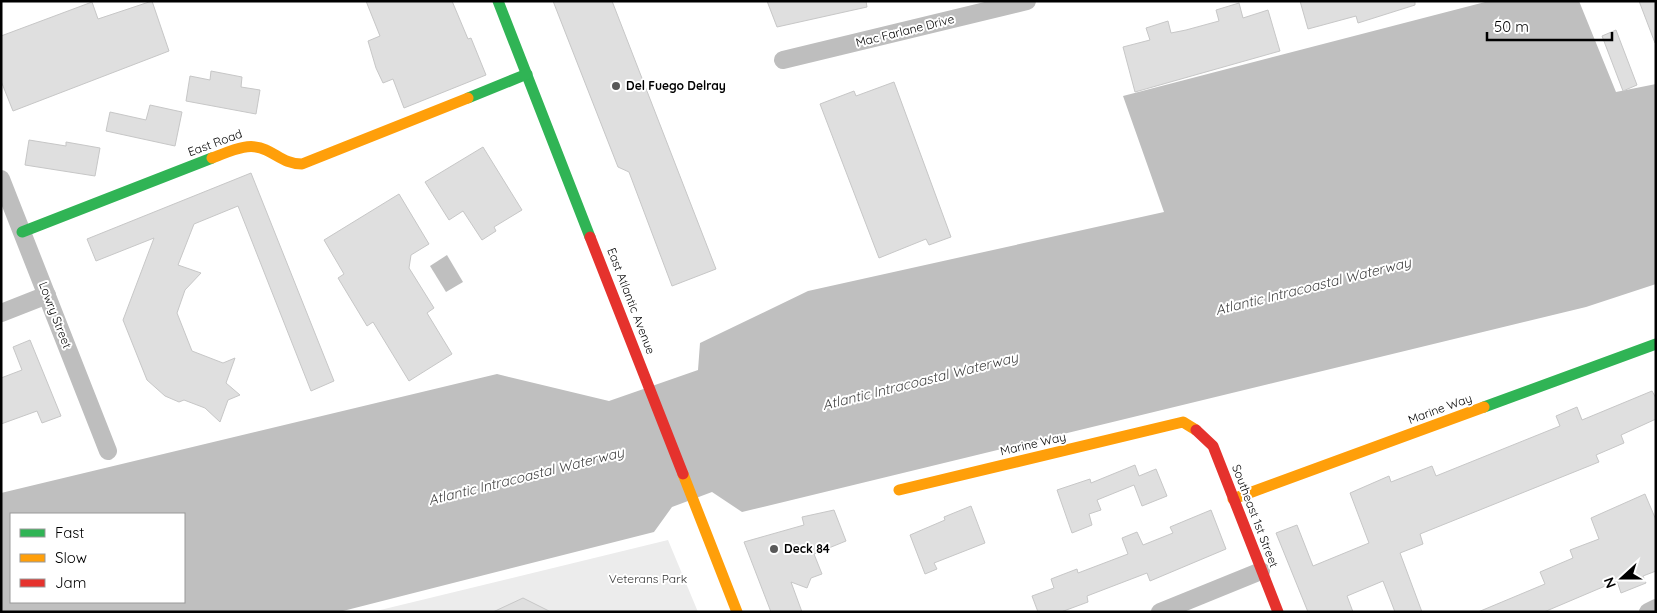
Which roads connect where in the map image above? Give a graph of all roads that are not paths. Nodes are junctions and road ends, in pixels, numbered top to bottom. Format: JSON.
{"nodes":[{"id":1,"x":498,"y":1,"type":"edge"},
{"id":2,"x":1027,"y":1,"type":"edge"},
{"id":3,"x":783,"y":60,"type":"dead end"},
{"id":4,"x":527,"y":74,"type":"junction"},
{"id":5,"x":1,"y":179,"type":"edge"},
{"id":6,"x":22,"y":232,"type":"junction"},
{"id":7,"x":47,"y":295,"type":"junction"},
{"id":8,"x":1,"y":313,"type":"edge"},
{"id":9,"x":1656,"y":344,"type":"edge"},
{"id":10,"x":1201,"y":433,"type":"joint"},
{"id":11,"x":108,"y":451,"type":"dead end"},
{"id":12,"x":898,"y":490,"type":"dead end"},
{"id":13,"x":1233,"y":499,"type":"junction"},
{"id":14,"x":1261,"y":570,"type":"junction"},
{"id":15,"x":1656,"y":608,"type":"edge"},
{"id":16,"x":737,"y":612,"type":"edge"},
{"id":17,"x":1160,"y":612,"type":"edge"},
{"id":18,"x":1278,"y":612,"type":"edge"},
{"id":19,"x":1648,"y":612,"type":"edge"}],
"edges":[{"from":1,"to":4,"type":"street","name":"East Atlantic Avenue"},
{"from":2,"to":3,"type":"street","name":"Mac Farlane Drive"},
{"from":4,"to":6,"type":"street","name":"East Road"},
{"from":4,"to":16,"type":"street","name":"East Atlantic Avenue"},
{"from":5,"to":6,"type":"street","name":"Lowry Street"},
{"from":6,"to":7,"type":"street","name":"Lowry Street"},
{"from":7,"to":8,"type":"street"},
{"from":7,"to":11,"type":"street","name":"Lowry Street"},
{"from":9,"to":13,"type":"street","name":"Marine Way"},
{"from":10,"to":12,"type":"street","name":"Marine Way"},
{"from":10,"to":13,"type":"street","name":"Southeast 1st Street"},
{"from":13,"to":14,"type":"street","name":"Southeast 1st Street"},
{"from":14,"to":17,"type":"street"},
{"from":14,"to":18,"type":"street","name":"Southeast 1st Street"},
{"from":15,"to":19,"type":"street"}]}
